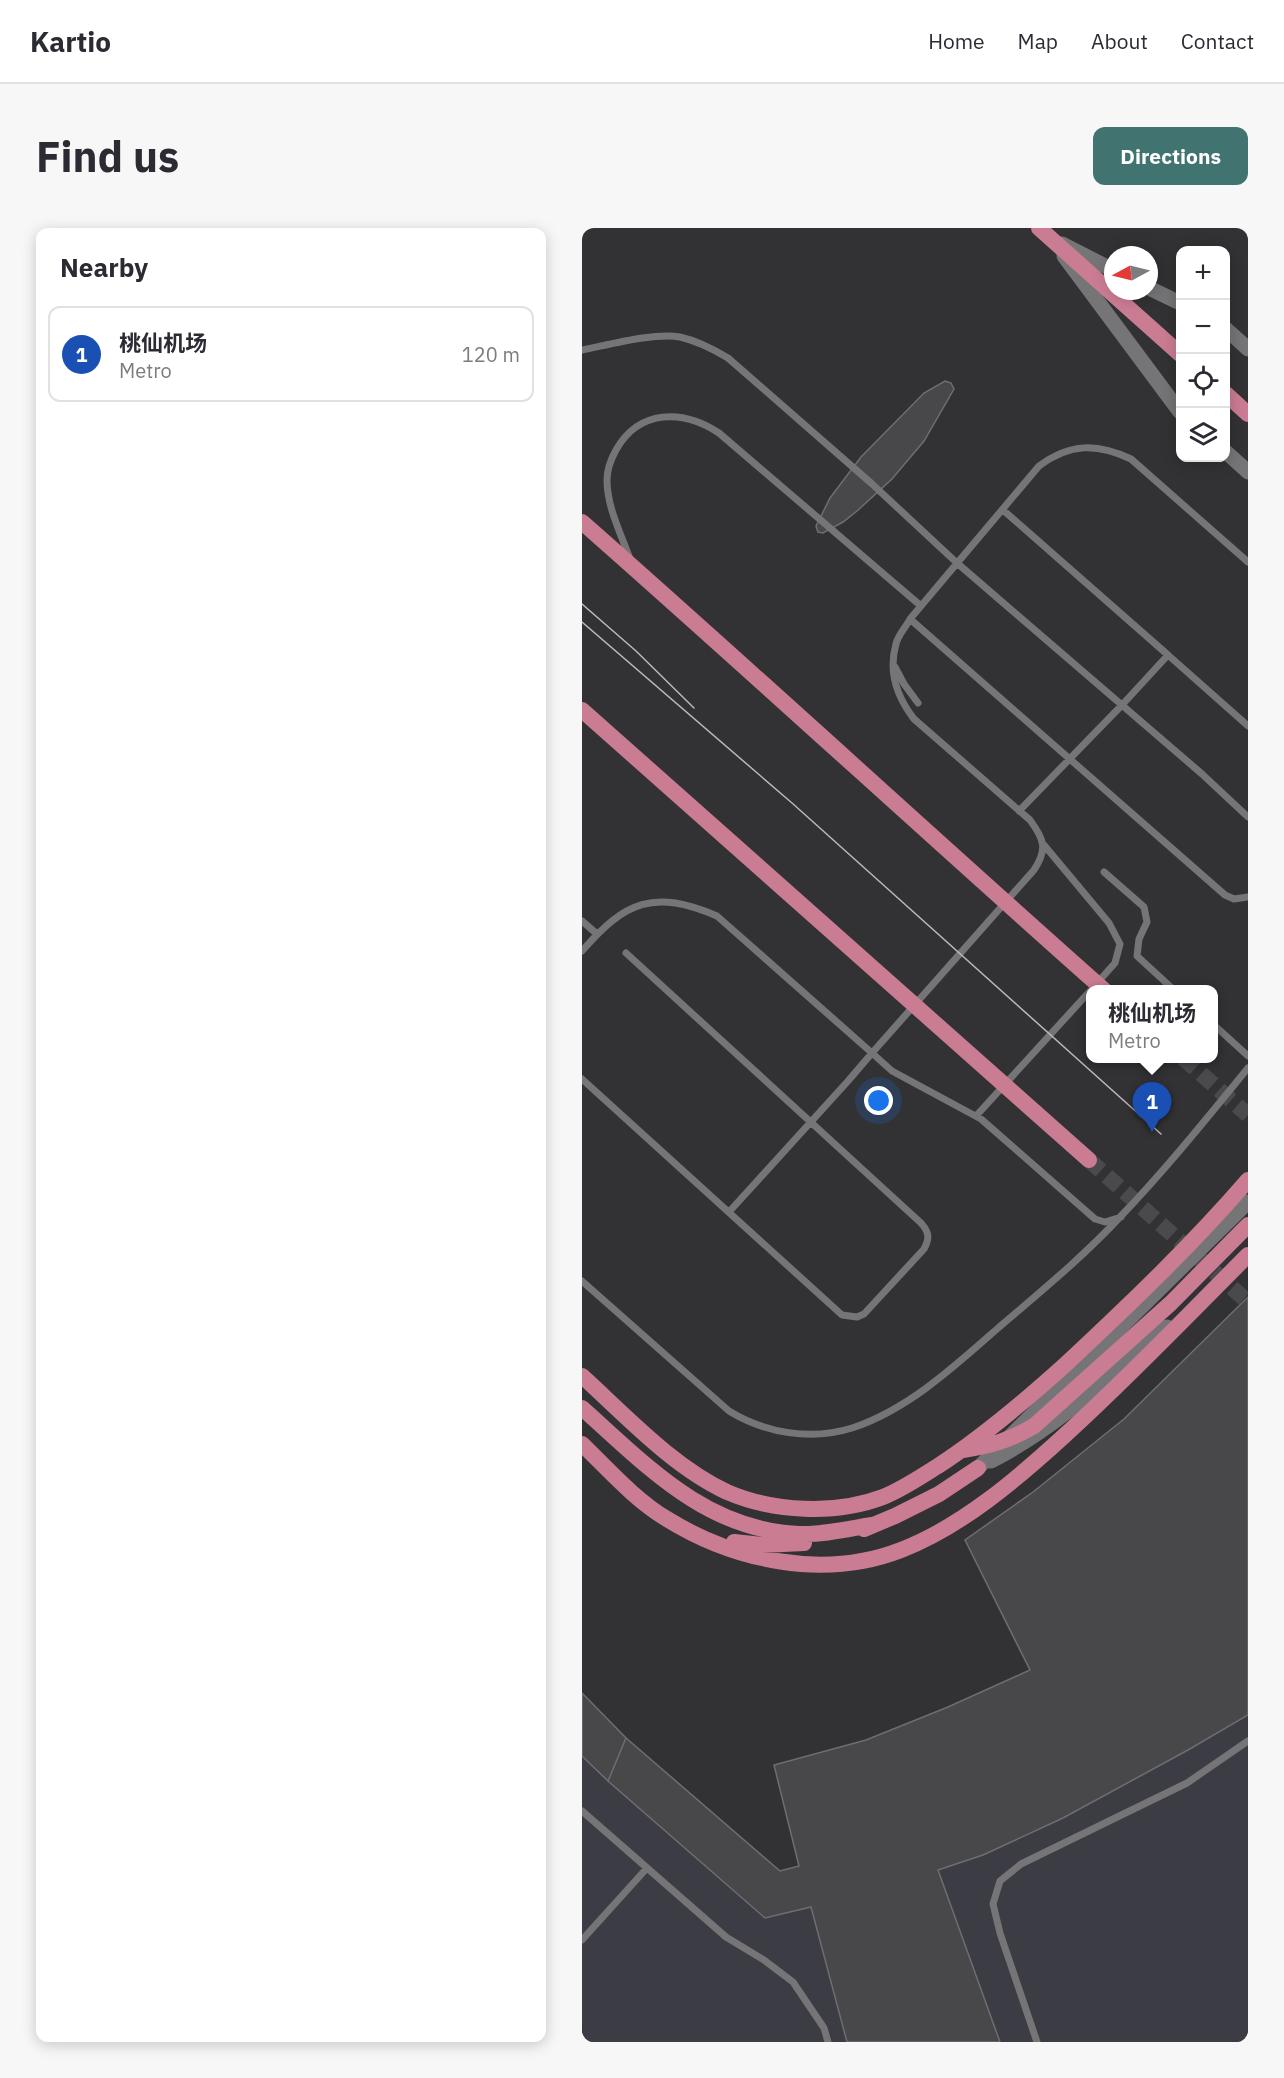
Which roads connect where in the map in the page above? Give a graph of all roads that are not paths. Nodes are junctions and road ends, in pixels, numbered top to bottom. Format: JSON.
{"nodes":[{"id":1,"x":1045,"y":234,"type":"edge"},
{"id":2,"x":1104,"y":265,"type":"edge"},
{"id":3,"x":1158,"y":292,"type":"edge"},
{"id":4,"x":1176,"y":301,"type":"edge"},
{"id":5,"x":1230,"y":333,"type":"edge"},
{"id":6,"x":1248,"y":349,"type":"edge"},
{"id":7,"x":582,"y":350,"type":"edge"},
{"id":8,"x":1176,"y":350,"type":"edge"},
{"id":9,"x":1230,"y":398,"type":"edge"},
{"id":10,"x":1177,"y":408,"type":"edge"},
{"id":11,"x":1248,"y":414,"type":"edge"},
{"id":12,"x":1230,"y":456,"type":"edge"},
{"id":13,"x":1248,"y":472,"type":"edge"},
{"id":14,"x":1003,"y":510,"type":"junction"},
{"id":15,"x":582,"y":522,"type":"edge"},
{"id":16,"x":1248,"y":562,"type":"edge"},
{"id":17,"x":957,"y":563,"type":"junction"},
{"id":18,"x":633,"y":567,"type":"junction"},
{"id":19,"x":921,"y":606,"type":"junction"},
{"id":20,"x":910,"y":619,"type":"junction"},
{"id":21,"x":1168,"y":655,"type":"junction"},
{"id":22,"x":893,"y":662,"type":"junction"},
{"id":23,"x":918,"y":702,"type":"dead end"},
{"id":24,"x":1122,"y":705,"type":"junction"},
{"id":25,"x":582,"y":710,"type":"edge"},
{"id":26,"x":1248,"y":726,"type":"edge"},
{"id":27,"x":1071,"y":758,"type":"junction"},
{"id":28,"x":1019,"y":811,"type":"junction"},
{"id":29,"x":1248,"y":817,"type":"edge"},
{"id":30,"x":1044,"y":845,"type":"junction"},
{"id":31,"x":1104,"y":872,"type":"dead end"},
{"id":32,"x":1248,"y":897,"type":"edge"},
{"id":33,"x":582,"y":921,"type":"edge"},
{"id":34,"x":597,"y":934,"type":"junction"},
{"id":35,"x":582,"y":951,"type":"edge"},
{"id":36,"x":626,"y":953,"type":"dead end"},
{"id":37,"x":1095,"y":985,"type":"edge"},
{"id":38,"x":1098,"y":985,"type":"edge"},
{"id":39,"x":1169,"y":985,"type":"edge"},
{"id":40,"x":1086,"y":995,"type":"edge"},
{"id":41,"x":1218,"y":1029,"type":"edge"},
{"id":42,"x":872,"y":1053,"type":"junction"},
{"id":43,"x":1248,"y":1056,"type":"edge"},
{"id":44,"x":1248,"y":1068,"type":"edge"},
{"id":45,"x":582,"y":1078,"type":"edge"},
{"id":46,"x":976,"y":1116,"type":"junction"},
{"id":47,"x":811,"y":1122,"type":"junction"},
{"id":48,"x":1089,"y":1160,"type":"tunnel mouth"},
{"id":49,"x":1248,"y":1180,"type":"edge"},
{"id":50,"x":1248,"y":1202,"type":"edge"},
{"id":51,"x":729,"y":1212,"type":"junction"},
{"id":52,"x":1121,"y":1217,"type":"junction"},
{"id":53,"x":1248,"y":1225,"type":"edge"},
{"id":54,"x":1248,"y":1253,"type":"edge"},
{"id":55,"x":582,"y":1281,"type":"edge"},
{"id":56,"x":582,"y":1377,"type":"edge"},
{"id":57,"x":582,"y":1408,"type":"edge"},
{"id":58,"x":582,"y":1444,"type":"edge"},
{"id":59,"x":962,"y":1450,"type":"junction"},
{"id":60,"x":978,"y":1467,"type":"junction"},
{"id":61,"x":872,"y":1525,"type":"junction"},
{"id":62,"x":692,"y":1534,"type":"junction"},
{"id":63,"x":1248,"y":1741,"type":"edge"},
{"id":64,"x":582,"y":1810,"type":"edge"},
{"id":65,"x":647,"y":1868,"type":"junction"},
{"id":66,"x":582,"y":1940,"type":"edge"},
{"id":67,"x":828,"y":2042,"type":"edge"},
{"id":68,"x":1037,"y":2042,"type":"edge"}],
"edges":[{"from":1,"to":2,"type":"street"},
{"from":1,"to":8,"type":"highway"},
{"from":1,"to":10,"type":"street"},
{"from":3,"to":4,"type":"street"},
{"from":5,"to":6,"type":"street"},
{"from":7,"to":17,"type":"lane"},
{"from":9,"to":11,"type":"highway"},
{"from":12,"to":13,"type":"street"},
{"from":14,"to":16,"type":"lane"},
{"from":14,"to":17,"type":"lane"},
{"from":14,"to":21,"type":"lane"},
{"from":15,"to":18,"type":"highway"},
{"from":17,"to":19,"type":"lane"},
{"from":17,"to":24,"type":"lane"},
{"from":18,"to":19,"type":"lane"},
{"from":18,"to":38,"type":"highway"},
{"from":19,"to":20,"type":"lane"},
{"from":20,"to":22,"type":"lane"},
{"from":20,"to":27,"type":"lane"},
{"from":21,"to":24,"type":"lane"},
{"from":21,"to":26,"type":"lane"},
{"from":22,"to":23,"type":"lane"},
{"from":22,"to":28,"type":"lane"},
{"from":24,"to":27,"type":"lane"},
{"from":24,"to":29,"type":"lane"},
{"from":25,"to":48,"type":"highway"},
{"from":27,"to":28,"type":"lane"},
{"from":27,"to":32,"type":"lane"},
{"from":28,"to":30,"type":"lane"},
{"from":30,"to":37,"type":"lane"},
{"from":30,"to":42,"type":"lane"},
{"from":31,"to":39,"type":"lane"},
{"from":33,"to":34,"type":"lane"},
{"from":34,"to":35,"type":"lane"},
{"from":34,"to":42,"type":"lane"},
{"from":36,"to":47,"type":"lane"},
{"from":40,"to":46,"type":"lane"},
{"from":41,"to":43,"type":"lane"},
{"from":42,"to":46,"type":"lane"},
{"from":42,"to":47,"type":"lane"},
{"from":44,"to":52,"type":"lane"},
{"from":45,"to":51,"type":"lane"},
{"from":46,"to":52,"type":"lane"},
{"from":47,"to":51,"type":"lane"},
{"from":47,"to":51,"type":"lane"},
{"from":49,"to":59,"type":"highway"},
{"from":50,"to":60,"type":"street"},
{"from":52,"to":55,"type":"lane"},
{"from":53,"to":59,"type":"highway"},
{"from":54,"to":60,"type":"street"},
{"from":54,"to":62,"type":"highway"},
{"from":56,"to":59,"type":"highway"},
{"from":57,"to":61,"type":"highway"},
{"from":58,"to":62,"type":"highway"},
{"from":60,"to":61,"type":"highway"},
{"from":61,"to":62,"type":"highway"},
{"from":63,"to":68,"type":"lane"},
{"from":64,"to":65,"type":"lane"},
{"from":65,"to":66,"type":"lane"},
{"from":65,"to":67,"type":"lane"}]}
